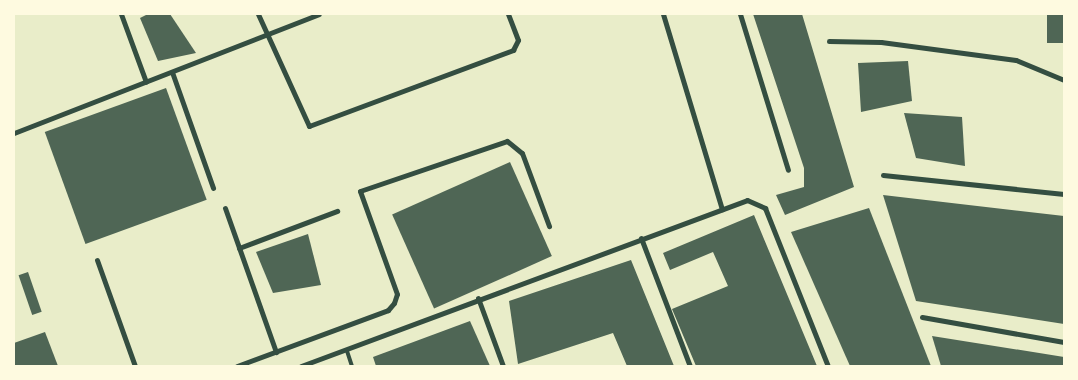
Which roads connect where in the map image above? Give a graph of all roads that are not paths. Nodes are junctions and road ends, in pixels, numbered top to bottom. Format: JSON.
{"nodes":[{"id":1,"x":122,"y":14,"type":"edge"},
{"id":2,"x":258,"y":14,"type":"edge"},
{"id":3,"x":319,"y":14,"type":"edge"},
{"id":4,"x":508,"y":14,"type":"edge"},
{"id":5,"x":663,"y":14,"type":"edge"},
{"id":6,"x":740,"y":14,"type":"edge"},
{"id":7,"x":266,"y":35,"type":"junction"},
{"id":8,"x":830,"y":41,"type":"dead end"},
{"id":9,"x":172,"y":72,"type":"junction"},
{"id":10,"x":1064,"y":80,"type":"edge"},
{"id":11,"x":146,"y":82,"type":"junction"},
{"id":12,"x":14,"y":133,"type":"edge"},
{"id":13,"x":788,"y":170,"type":"dead end"},
{"id":14,"x":883,"y":175,"type":"dead end"},
{"id":15,"x":213,"y":188,"type":"dead end"},
{"id":16,"x":1064,"y":194,"type":"edge"},
{"id":17,"x":225,"y":208,"type":"dead end"},
{"id":18,"x":722,"y":209,"type":"junction"},
{"id":19,"x":337,"y":211,"type":"dead end"},
{"id":20,"x":549,"y":226,"type":"dead end"},
{"id":21,"x":641,"y":238,"type":"junction"},
{"id":22,"x":239,"y":248,"type":"junction"},
{"id":23,"x":97,"y":260,"type":"dead end"},
{"id":24,"x":478,"y":298,"type":"junction"},
{"id":25,"x":922,"y":317,"type":"dead end"},
{"id":26,"x":1064,"y":342,"type":"edge"},
{"id":27,"x":347,"y":351,"type":"junction"},
{"id":28,"x":276,"y":352,"type":"junction"},
{"id":29,"x":135,"y":366,"type":"edge"},
{"id":30,"x":237,"y":366,"type":"edge"},
{"id":31,"x":301,"y":366,"type":"edge"},
{"id":32,"x":352,"y":366,"type":"edge"},
{"id":33,"x":503,"y":366,"type":"edge"},
{"id":34,"x":690,"y":366,"type":"edge"},
{"id":35,"x":828,"y":366,"type":"edge"}],
"edges":[{"from":1,"to":11,"type":"street"},
{"from":2,"to":7,"type":"street"},
{"from":3,"to":7,"type":"street"},
{"from":4,"to":7,"type":"street"},
{"from":5,"to":18,"type":"street"},
{"from":6,"to":13,"type":"street"},
{"from":7,"to":9,"type":"street"},
{"from":8,"to":10,"type":"street"},
{"from":9,"to":11,"type":"street"},
{"from":9,"to":15,"type":"street"},
{"from":11,"to":12,"type":"street"},
{"from":14,"to":16,"type":"street"},
{"from":17,"to":22,"type":"street"},
{"from":18,"to":21,"type":"street"},
{"from":18,"to":35,"type":"street"},
{"from":19,"to":22,"type":"street"},
{"from":20,"to":28,"type":"street"},
{"from":21,"to":24,"type":"street"},
{"from":21,"to":34,"type":"street"},
{"from":22,"to":28,"type":"street"},
{"from":23,"to":29,"type":"street"},
{"from":24,"to":27,"type":"street"},
{"from":24,"to":33,"type":"street"},
{"from":25,"to":26,"type":"street"},
{"from":27,"to":31,"type":"street"},
{"from":27,"to":32,"type":"lane"},
{"from":28,"to":30,"type":"street"}]}
